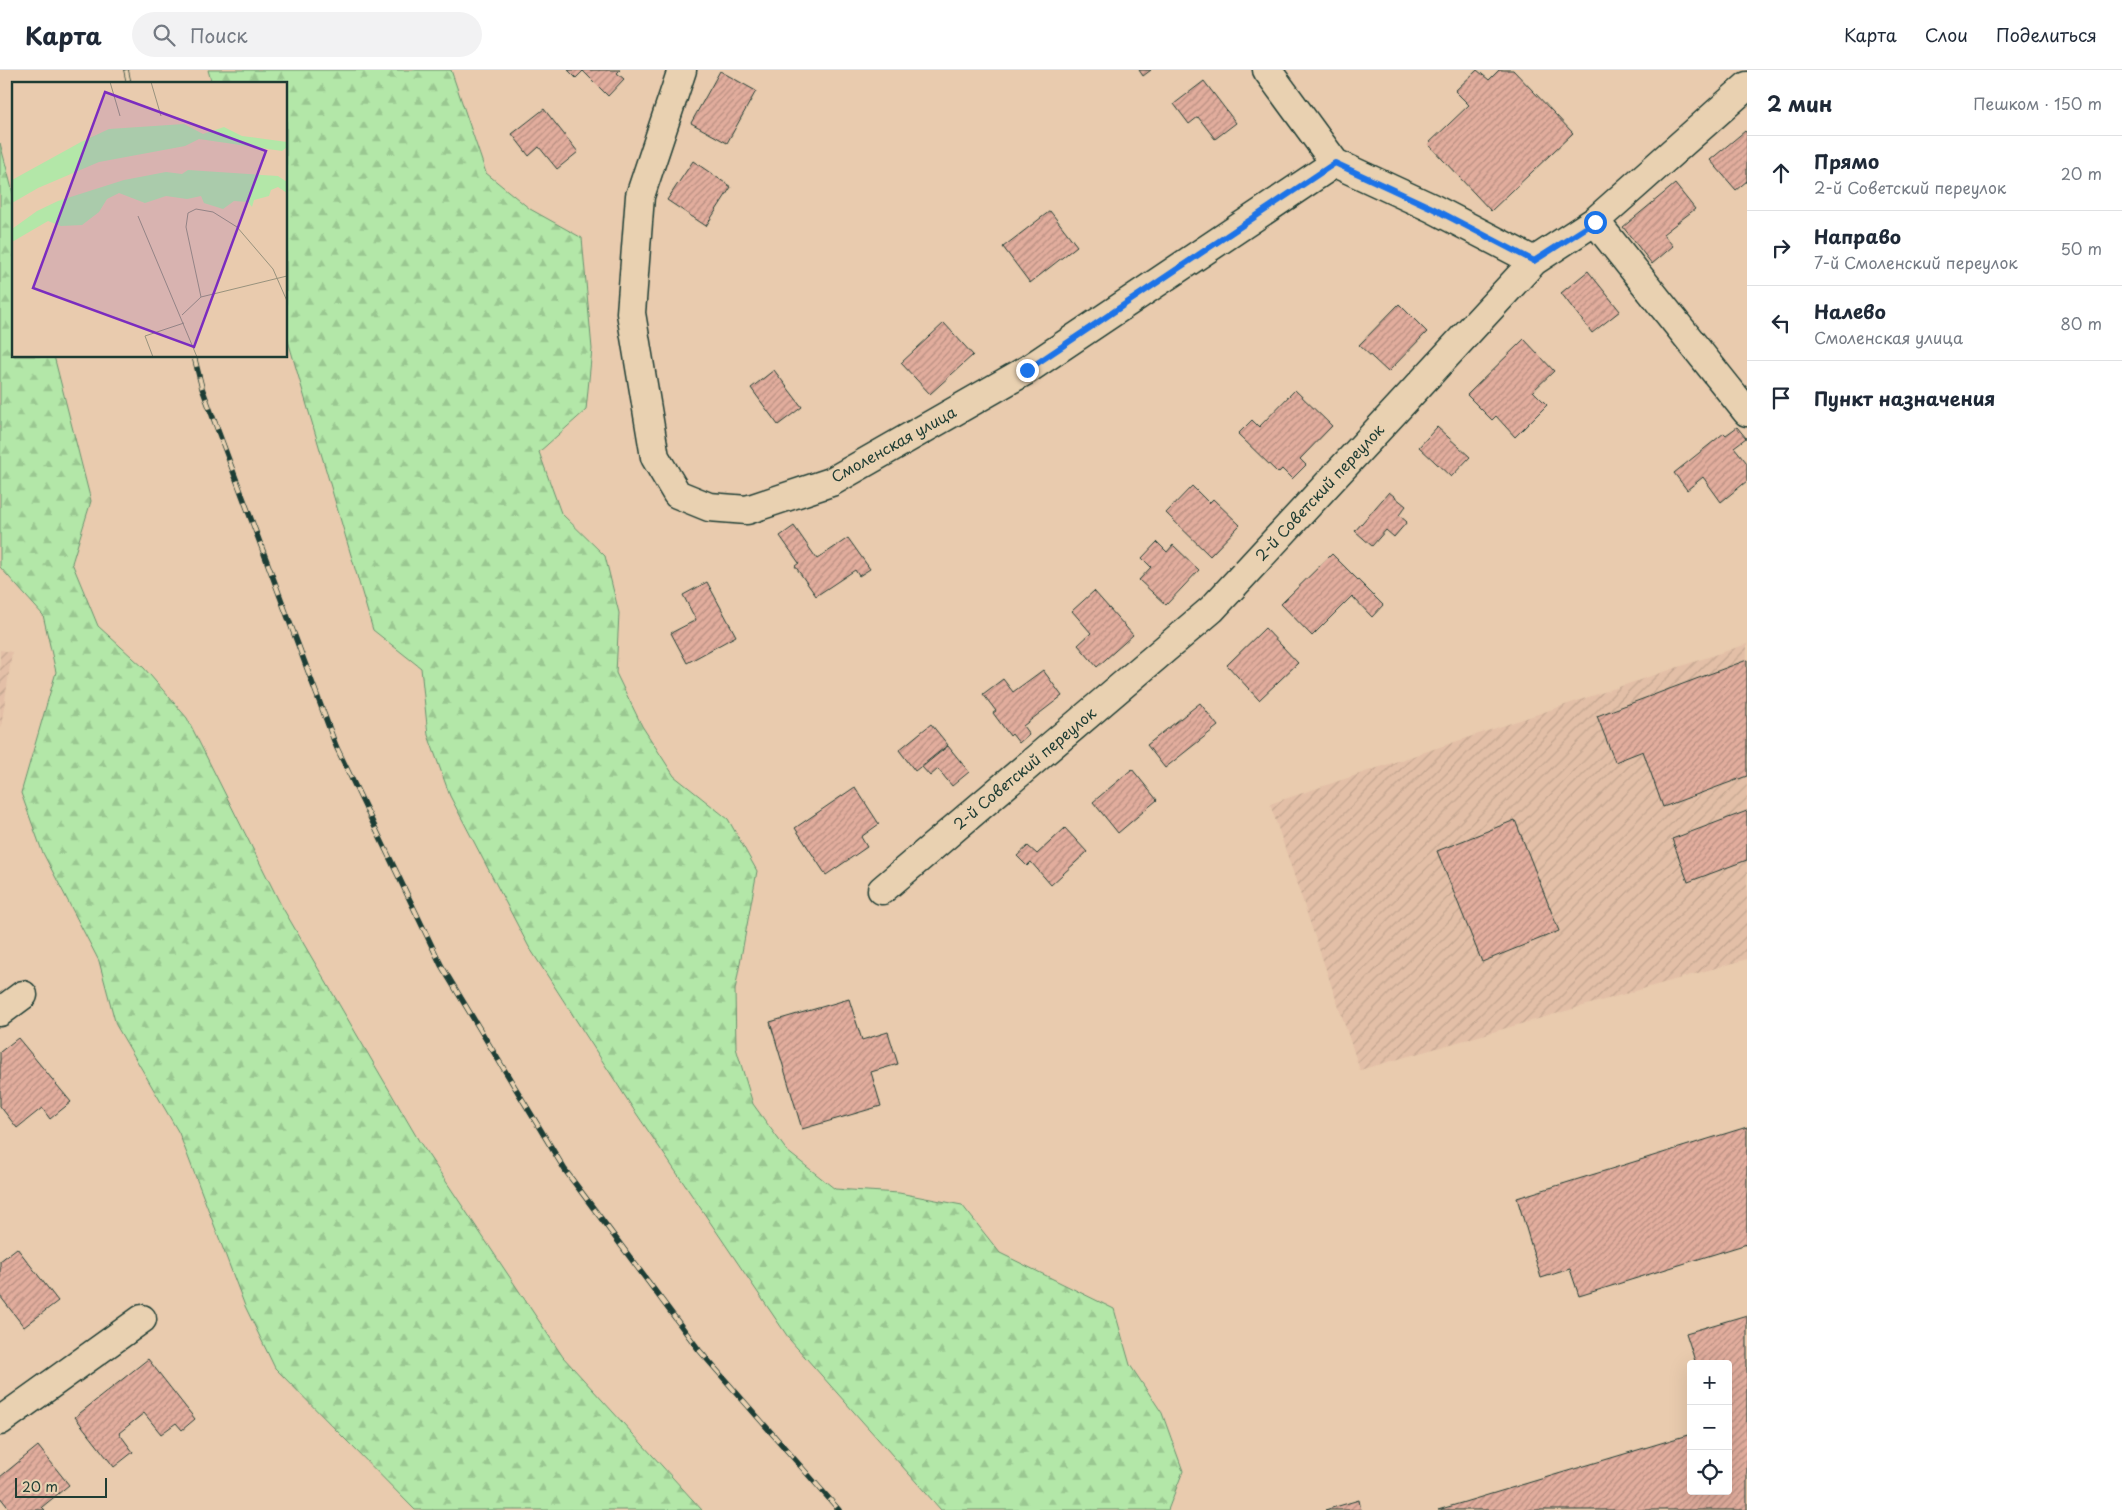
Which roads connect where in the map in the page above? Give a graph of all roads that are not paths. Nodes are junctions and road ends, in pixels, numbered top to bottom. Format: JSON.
{"nodes":[{"id":1,"x":682,"y":70,"type":"edge"},
{"id":2,"x":1267,"y":70,"type":"edge"},
{"id":3,"x":1747,"y":86,"type":"edge"},
{"id":4,"x":1335,"y":163,"type":"junction"},
{"id":5,"x":1595,"y":222,"type":"junction"},
{"id":6,"x":1534,"y":261,"type":"junction"},
{"id":7,"x":1747,"y":412,"type":"edge"},
{"id":8,"x":882,"y":890,"type":"dead end"},
{"id":9,"x":23,"y":995,"type":"dead end"},
{"id":10,"x":0,"y":1012,"type":"edge"},
{"id":11,"x":142,"y":1319,"type":"dead end"},
{"id":12,"x":0,"y":1421,"type":"edge"}],
"edges":[{"from":1,"to":4,"type":"street","name":"Смоленская улица"},
{"from":2,"to":4,"type":"street"},
{"from":3,"to":5,"type":"street","name":"2-й Советский переулок"},
{"from":4,"to":6,"type":"street"},
{"from":5,"to":6,"type":"street","name":"2-й Советский переулок"},
{"from":5,"to":7,"type":"street"},
{"from":6,"to":8,"type":"street","name":"2-й Советский переулок"},
{"from":9,"to":10,"type":"street"},
{"from":11,"to":12,"type":"street"}]}
